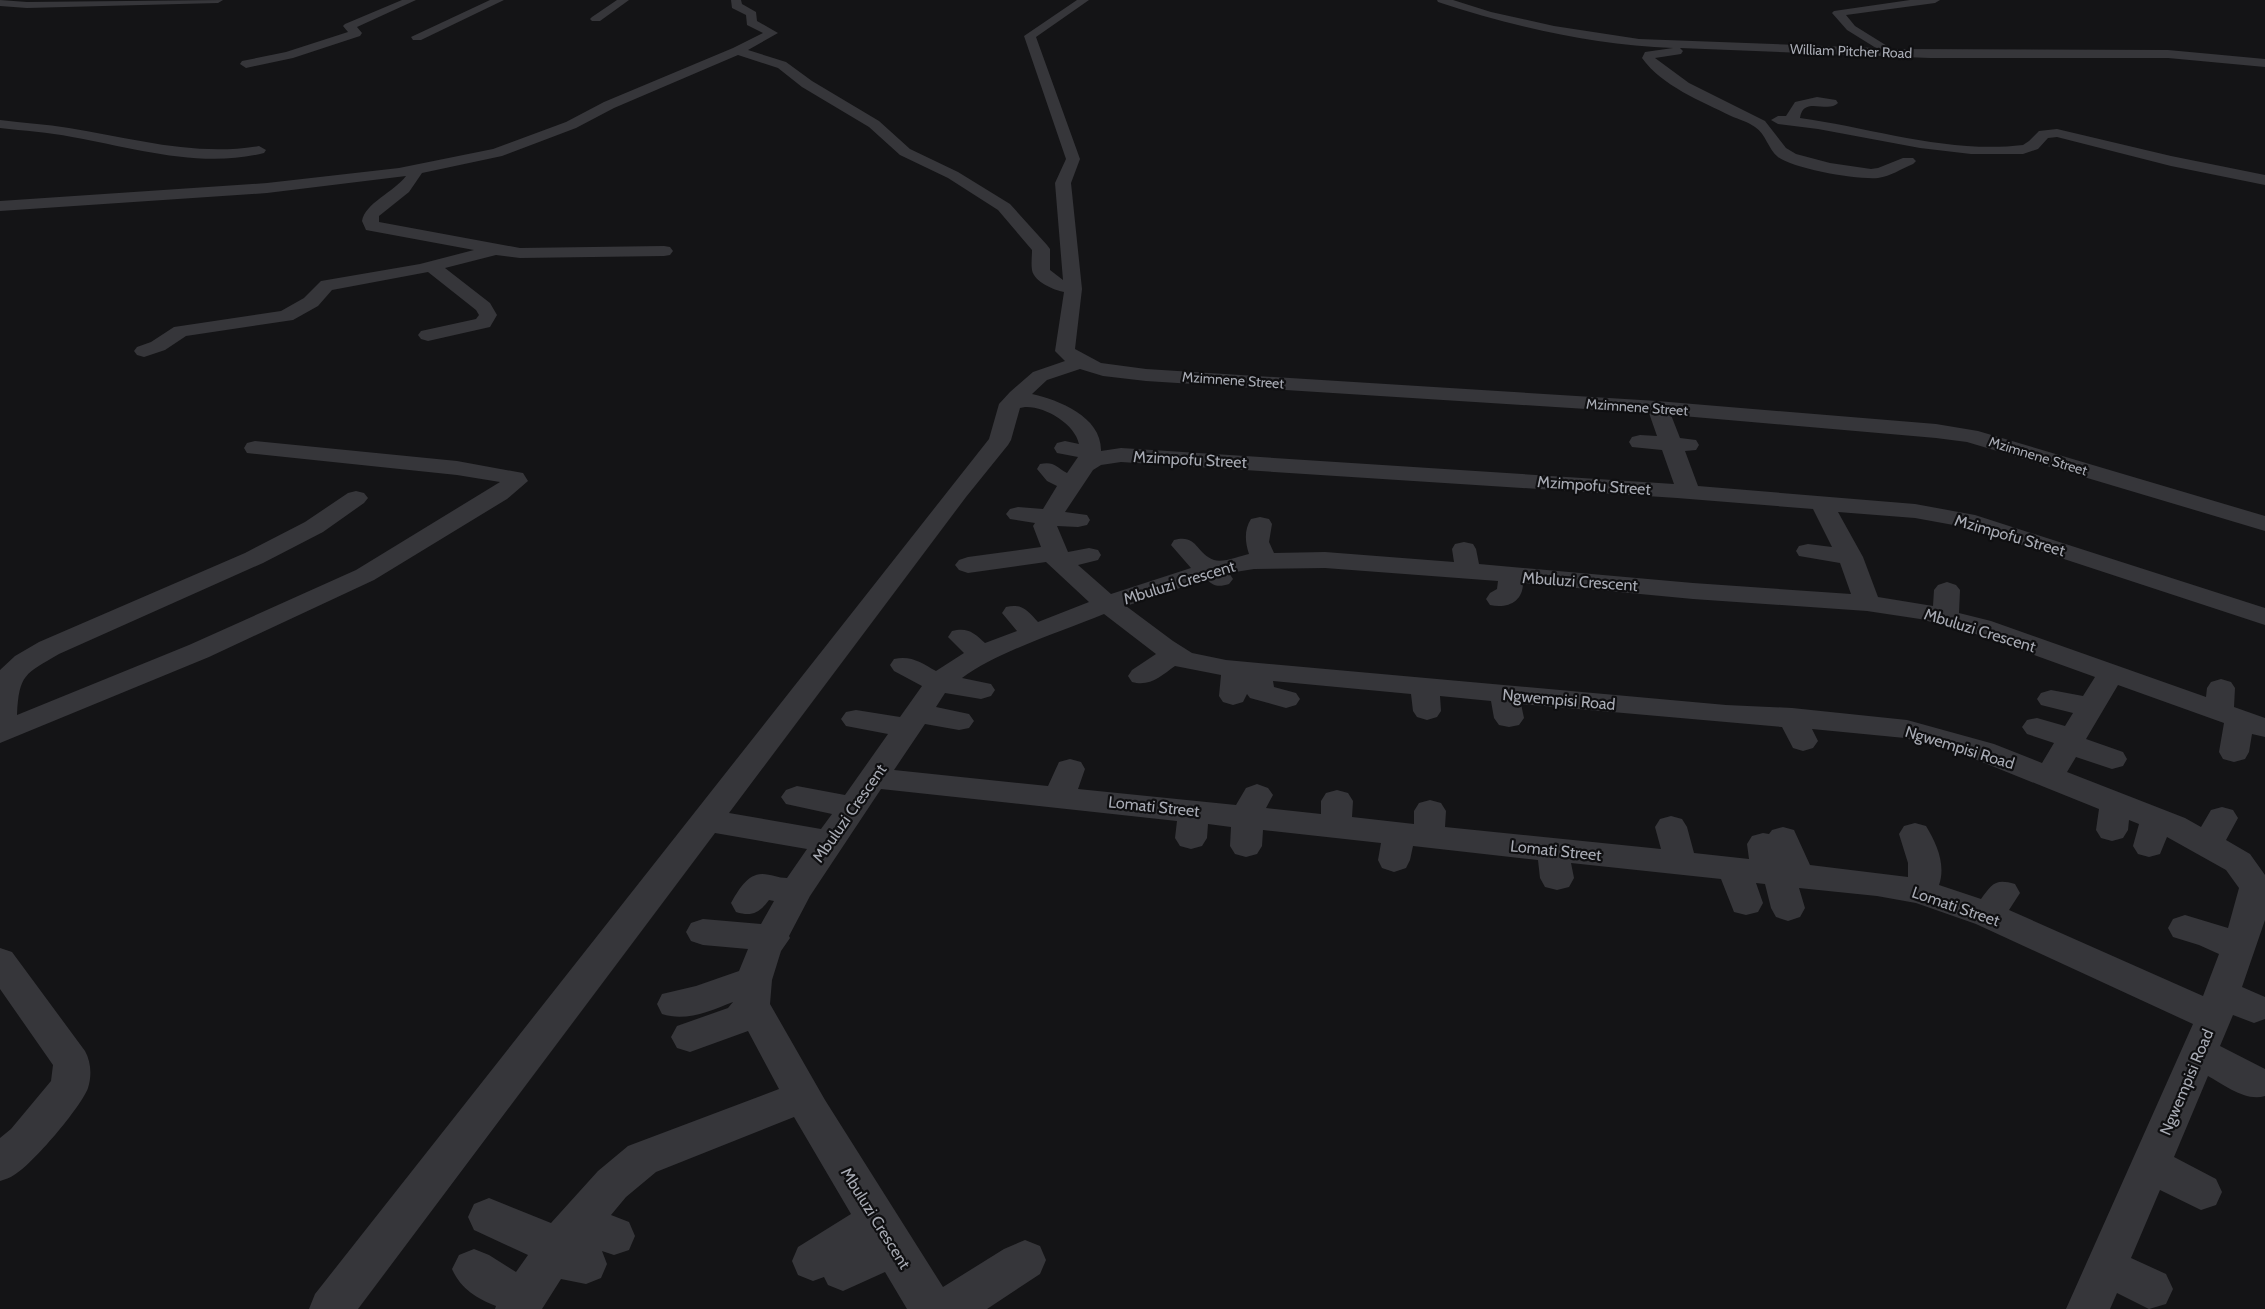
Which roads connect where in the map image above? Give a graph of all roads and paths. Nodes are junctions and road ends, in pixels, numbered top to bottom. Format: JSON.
{"nodes":[{"id":1,"x":218,"y":0,"type":"edge"},
{"id":2,"x":411,"y":0,"type":"edge"},
{"id":3,"x":499,"y":0,"type":"edge"},
{"id":4,"x":624,"y":0,"type":"edge"},
{"id":5,"x":736,"y":0,"type":"edge"},
{"id":6,"x":1084,"y":0,"type":"edge"},
{"id":7,"x":1442,"y":0,"type":"edge"},
{"id":8,"x":1935,"y":0,"type":"edge"},
{"id":9,"x":0,"y":4,"type":"edge"},
{"id":10,"x":596,"y":19,"type":"dead end"},
{"id":11,"x":417,"y":37,"type":"dead end"},
{"id":12,"x":1718,"y":47,"type":"junction"},
{"id":13,"x":737,"y":51,"type":"junction"},
{"id":14,"x":1891,"y":52,"type":"junction"},
{"id":15,"x":2265,"y":63,"type":"edge"},
{"id":16,"x":246,"y":64,"type":"dead end"},
{"id":17,"x":1830,"y":103,"type":"dead end"},
{"id":18,"x":1739,"y":114,"type":"junction"},
{"id":19,"x":1792,"y":121,"type":"junction"},
{"id":20,"x":2,"y":125,"type":"edge"},
{"id":21,"x":259,"y":150,"type":"dead end"},
{"id":22,"x":1908,"y":161,"type":"dead end"},
{"id":23,"x":416,"y":170,"type":"junction"},
{"id":24,"x":2265,"y":180,"type":"edge"},
{"id":25,"x":0,"y":206,"type":"edge"},
{"id":26,"x":494,"y":250,"type":"junction"},
{"id":27,"x":664,"y":251,"type":"dead end"},
{"id":28,"x":431,"y":266,"type":"junction"},
{"id":29,"x":1073,"y":289,"type":"junction"},
{"id":30,"x":428,"y":335,"type":"dead end"},
{"id":31,"x":144,"y":351,"type":"dead end"},
{"id":32,"x":1078,"y":362,"type":"junction"},
{"id":33,"x":1280,"y":388,"type":"junction"},
{"id":34,"x":1253,"y":400,"type":"dead end"},
{"id":35,"x":1010,"y":404,"type":"junction"},
{"id":36,"x":1657,"y":408,"type":"junction"},
{"id":37,"x":1640,"y":442,"type":"dead end"},
{"id":38,"x":1681,"y":444,"type":"junction"},
{"id":39,"x":255,"y":448,"type":"dead end"},
{"id":40,"x":1065,"y":448,"type":"dead end"},
{"id":41,"x":1048,"y":468,"type":"dead end"},
{"id":42,"x":1086,"y":469,"type":"junction"},
{"id":43,"x":1682,"y":497,"type":"junction"},
{"id":44,"x":356,"y":498,"type":"dead end"},
{"id":45,"x":1814,"y":498,"type":"junction"},
{"id":46,"x":1016,"y":519,"type":"dead end"},
{"id":47,"x":1078,"y":520,"type":"dead end"},
{"id":48,"x":1048,"y":521,"type":"junction"},
{"id":49,"x":1260,"y":524,"type":"dead end"},
{"id":50,"x":2265,"y":524,"type":"edge"},
{"id":51,"x":1183,"y":545,"type":"dead end"},
{"id":52,"x":1808,"y":551,"type":"dead end"},
{"id":53,"x":1089,"y":555,"type":"dead end"},
{"id":54,"x":1057,"y":558,"type":"junction"},
{"id":55,"x":1264,"y":560,"type":"junction"},
{"id":56,"x":968,"y":565,"type":"dead end"},
{"id":57,"x":1861,"y":568,"type":"junction"},
{"id":58,"x":1218,"y":577,"type":"junction"},
{"id":59,"x":1112,"y":603,"type":"junction"},
{"id":60,"x":1868,"y":603,"type":"junction"},
{"id":61,"x":1150,"y":609,"type":"dead end"},
{"id":62,"x":2265,"y":617,"type":"edge"},
{"id":63,"x":1175,"y":654,"type":"junction"},
{"id":64,"x":904,"y":665,"type":"dead end"},
{"id":65,"x":2111,"y":673,"type":"junction"},
{"id":66,"x":1142,"y":676,"type":"dead end"},
{"id":67,"x":938,"y":683,"type":"junction"},
{"id":68,"x":981,"y":690,"type":"dead end"},
{"id":69,"x":2051,"y":699,"type":"dead end"},
{"id":70,"x":2090,"y":707,"type":"junction"},
{"id":71,"x":2224,"y":713,"type":"edge"},
{"id":72,"x":856,"y":719,"type":"dead end"},
{"id":73,"x":913,"y":721,"type":"junction"},
{"id":74,"x":959,"y":721,"type":"dead end"},
{"id":75,"x":2035,"y":731,"type":"dead end"},
{"id":76,"x":0,"y":733,"type":"edge"},
{"id":77,"x":2069,"y":743,"type":"junction"},
{"id":78,"x":2234,"y":752,"type":"dead end"},
{"id":79,"x":2112,"y":759,"type":"dead end"},
{"id":80,"x":2049,"y":777,"type":"junction"},
{"id":81,"x":874,"y":778,"type":"junction"},
{"id":82,"x":797,"y":798,"type":"dead end"},
{"id":83,"x":854,"y":807,"type":"junction"},
{"id":84,"x":706,"y":820,"type":"junction"},
{"id":85,"x":1671,"y":827,"type":"dead end"},
{"id":86,"x":1915,"y":834,"type":"dead end"},
{"id":87,"x":828,"y":842,"type":"junction"},
{"id":88,"x":1778,"y":861,"type":"junction"},
{"id":89,"x":1681,"y":863,"type":"junction"},
{"id":90,"x":2252,"y":863,"type":"edge"},
{"id":91,"x":1734,"y":869,"type":"junction"},
{"id":92,"x":796,"y":890,"type":"junction"},
{"id":93,"x":1919,"y":891,"type":"junction"},
{"id":94,"x":2259,"y":898,"type":"edge"},
{"id":95,"x":748,"y":903,"type":"dead end"},
{"id":96,"x":1746,"y":903,"type":"dead end"},
{"id":97,"x":1788,"y":908,"type":"dead end"},
{"id":98,"x":2185,"y":928,"type":"dead end"},
{"id":99,"x":704,"y":932,"type":"dead end"},
{"id":100,"x":773,"y":938,"type":"junction"},
{"id":101,"x":2238,"y":948,"type":"junction"},
{"id":102,"x":0,"y":962,"type":"edge"},
{"id":103,"x":753,"y":993,"type":"junction"},
{"id":104,"x":675,"y":1004,"type":"dead end"},
{"id":105,"x":2218,"y":1006,"type":"junction"},
{"id":106,"x":2254,"y":1008,"type":"dead end"},
{"id":107,"x":690,"y":1036,"type":"dead end"},
{"id":108,"x":2198,"y":1053,"type":"junction"},
{"id":109,"x":2256,"y":1083,"type":"dead end"},
{"id":110,"x":802,"y":1097,"type":"junction"},
{"id":111,"x":0,"y":1164,"type":"edge"},
{"id":112,"x":2151,"y":1165,"type":"junction"},
{"id":113,"x":2201,"y":1192,"type":"dead end"},
{"id":114,"x":489,"y":1217,"type":"dead end"},
{"id":115,"x":885,"y":1233,"type":"junction"},
{"id":116,"x":578,"y":1245,"type":"junction"},
{"id":117,"x":1026,"y":1260,"type":"dead end"},
{"id":118,"x":828,"y":1266,"type":"dead end"},
{"id":119,"x":474,"y":1268,"type":"dead end"},
{"id":120,"x":2106,"y":1268,"type":"junction"},
{"id":121,"x":2151,"y":1289,"type":"dead end"},
{"id":122,"x":521,"y":1303,"type":"edge"},
{"id":123,"x":331,"y":1309,"type":"edge"},
{"id":124,"x":932,"y":1309,"type":"edge"},
{"id":125,"x":951,"y":1309,"type":"edge"},
{"id":126,"x":2088,"y":1309,"type":"edge"}],
"edges":[{"from":1,"to":9,"type":"street"},
{"from":2,"to":16,"type":"street"},
{"from":3,"to":11,"type":"street"},
{"from":4,"to":10,"type":"street"},
{"from":5,"to":13,"type":"street"},
{"from":6,"to":29,"type":"street"},
{"from":7,"to":12,"type":"street","name":"William Pitcher Road"},
{"from":8,"to":14,"type":"street"},
{"from":12,"to":14,"type":"street","name":"William Pitcher Road"},
{"from":12,"to":18,"type":"street"},
{"from":13,"to":23,"type":"street"},
{"from":13,"to":29,"type":"street"},
{"from":14,"to":15,"type":"street","name":"William Pitcher Road"},
{"from":17,"to":19,"type":"street"},
{"from":18,"to":19,"type":"street"},
{"from":18,"to":22,"type":"street"},
{"from":19,"to":24,"type":"street"},
{"from":20,"to":21,"type":"street"},
{"from":23,"to":25,"type":"street"},
{"from":23,"to":26,"type":"street"},
{"from":26,"to":27,"type":"street"},
{"from":26,"to":28,"type":"street"},
{"from":28,"to":30,"type":"street"},
{"from":28,"to":31,"type":"street"},
{"from":29,"to":32,"type":"street"},
{"from":32,"to":33,"type":"street","name":"Mzimnene Street"},
{"from":32,"to":35,"type":"street"},
{"from":33,"to":34,"type":"street"},
{"from":33,"to":36,"type":"street","name":"Mzimnene Street"},
{"from":35,"to":42,"type":"street"},
{"from":35,"to":84,"type":"street"},
{"from":36,"to":38,"type":"street"},
{"from":36,"to":50,"type":"street","name":"Mzimnene Street"},
{"from":37,"to":38,"type":"street"},
{"from":38,"to":43,"type":"street"},
{"from":39,"to":76,"type":"street"},
{"from":40,"to":42,"type":"street"},
{"from":41,"to":42,"type":"street"},
{"from":42,"to":43,"type":"street","name":"Mzimpofu Street"},
{"from":42,"to":48,"type":"street"},
{"from":43,"to":45,"type":"street","name":"Mzimpofu Street"},
{"from":44,"to":76,"type":"street"},
{"from":45,"to":57,"type":"street"},
{"from":45,"to":62,"type":"street","name":"Mzimpofu Street"},
{"from":46,"to":48,"type":"street"},
{"from":47,"to":48,"type":"street"},
{"from":48,"to":54,"type":"street"},
{"from":49,"to":55,"type":"street"},
{"from":51,"to":58,"type":"street"},
{"from":52,"to":57,"type":"street"},
{"from":53,"to":54,"type":"street"},
{"from":54,"to":56,"type":"street"},
{"from":54,"to":59,"type":"street"},
{"from":55,"to":58,"type":"street","name":"Mbuluzi Crescent"},
{"from":55,"to":60,"type":"street","name":"Mbuluzi Crescent"},
{"from":57,"to":60,"type":"street"},
{"from":58,"to":59,"type":"street","name":"Mbuluzi Crescent"},
{"from":59,"to":61,"type":"street"},
{"from":59,"to":63,"type":"street","name":"Ngwempisi Road"},
{"from":59,"to":67,"type":"street","name":"Mbuluzi Crescent"},
{"from":60,"to":65,"type":"street","name":"Mbuluzi Crescent"},
{"from":63,"to":66,"type":"street"},
{"from":63,"to":80,"type":"street","name":"Ngwempisi Road"},
{"from":64,"to":67,"type":"street"},
{"from":65,"to":70,"type":"street"},
{"from":65,"to":71,"type":"street","name":"Mbuluzi Crescent"},
{"from":67,"to":68,"type":"street"},
{"from":67,"to":73,"type":"street","name":"Mbuluzi Crescent"},
{"from":69,"to":70,"type":"street"},
{"from":70,"to":77,"type":"street"},
{"from":71,"to":78,"type":"street"},
{"from":72,"to":73,"type":"street"},
{"from":73,"to":74,"type":"street"},
{"from":73,"to":81,"type":"street","name":"Mbuluzi Crescent"},
{"from":75,"to":77,"type":"street"},
{"from":77,"to":79,"type":"street"},
{"from":77,"to":80,"type":"street"},
{"from":80,"to":90,"type":"street","name":"Ngwempisi Road"},
{"from":81,"to":83,"type":"street","name":"Mbuluzi Crescent"},
{"from":81,"to":89,"type":"street","name":"Lomati Street"},
{"from":82,"to":83,"type":"street"},
{"from":83,"to":87,"type":"street","name":"Mbuluzi Crescent"},
{"from":84,"to":87,"type":"street"},
{"from":84,"to":123,"type":"street"},
{"from":85,"to":89,"type":"street"},
{"from":86,"to":93,"type":"street"},
{"from":87,"to":92,"type":"street","name":"Mbuluzi Crescent"},
{"from":88,"to":91,"type":"street","name":"Lomati Street"},
{"from":88,"to":93,"type":"street","name":"Lomati Street"},
{"from":88,"to":97,"type":"street"},
{"from":89,"to":91,"type":"street","name":"Lomati Street"},
{"from":90,"to":94,"type":"street","name":"Ngwempisi Road"},
{"from":91,"to":96,"type":"street"},
{"from":92,"to":95,"type":"street"},
{"from":92,"to":100,"type":"street","name":"Mbuluzi Crescent"},
{"from":93,"to":105,"type":"street","name":"Lomati Street"},
{"from":94,"to":101,"type":"street","name":"Ngwempisi Road"},
{"from":98,"to":101,"type":"street"},
{"from":99,"to":100,"type":"street"},
{"from":100,"to":103,"type":"street","name":"Mbuluzi Crescent"},
{"from":101,"to":105,"type":"street","name":"Ngwempisi Road"},
{"from":102,"to":111,"type":"street"},
{"from":103,"to":104,"type":"street"},
{"from":103,"to":107,"type":"street"},
{"from":103,"to":110,"type":"street","name":"Mbuluzi Crescent"},
{"from":105,"to":106,"type":"street","name":"Lomati Street"},
{"from":105,"to":108,"type":"street","name":"Ngwempisi Road"},
{"from":108,"to":109,"type":"street"},
{"from":108,"to":112,"type":"street","name":"Ngwempisi Road"},
{"from":110,"to":115,"type":"street","name":"Mbuluzi Crescent"},
{"from":110,"to":116,"type":"street"},
{"from":112,"to":113,"type":"street"},
{"from":112,"to":120,"type":"street","name":"Ngwempisi Road"},
{"from":114,"to":116,"type":"street"},
{"from":115,"to":118,"type":"street"},
{"from":115,"to":124,"type":"street","name":"Mbuluzi Crescent"},
{"from":116,"to":122,"type":"street"},
{"from":117,"to":125,"type":"street"},
{"from":119,"to":122,"type":"street"},
{"from":120,"to":121,"type":"street"},
{"from":120,"to":126,"type":"street","name":"Ngwempisi Road"}]}
